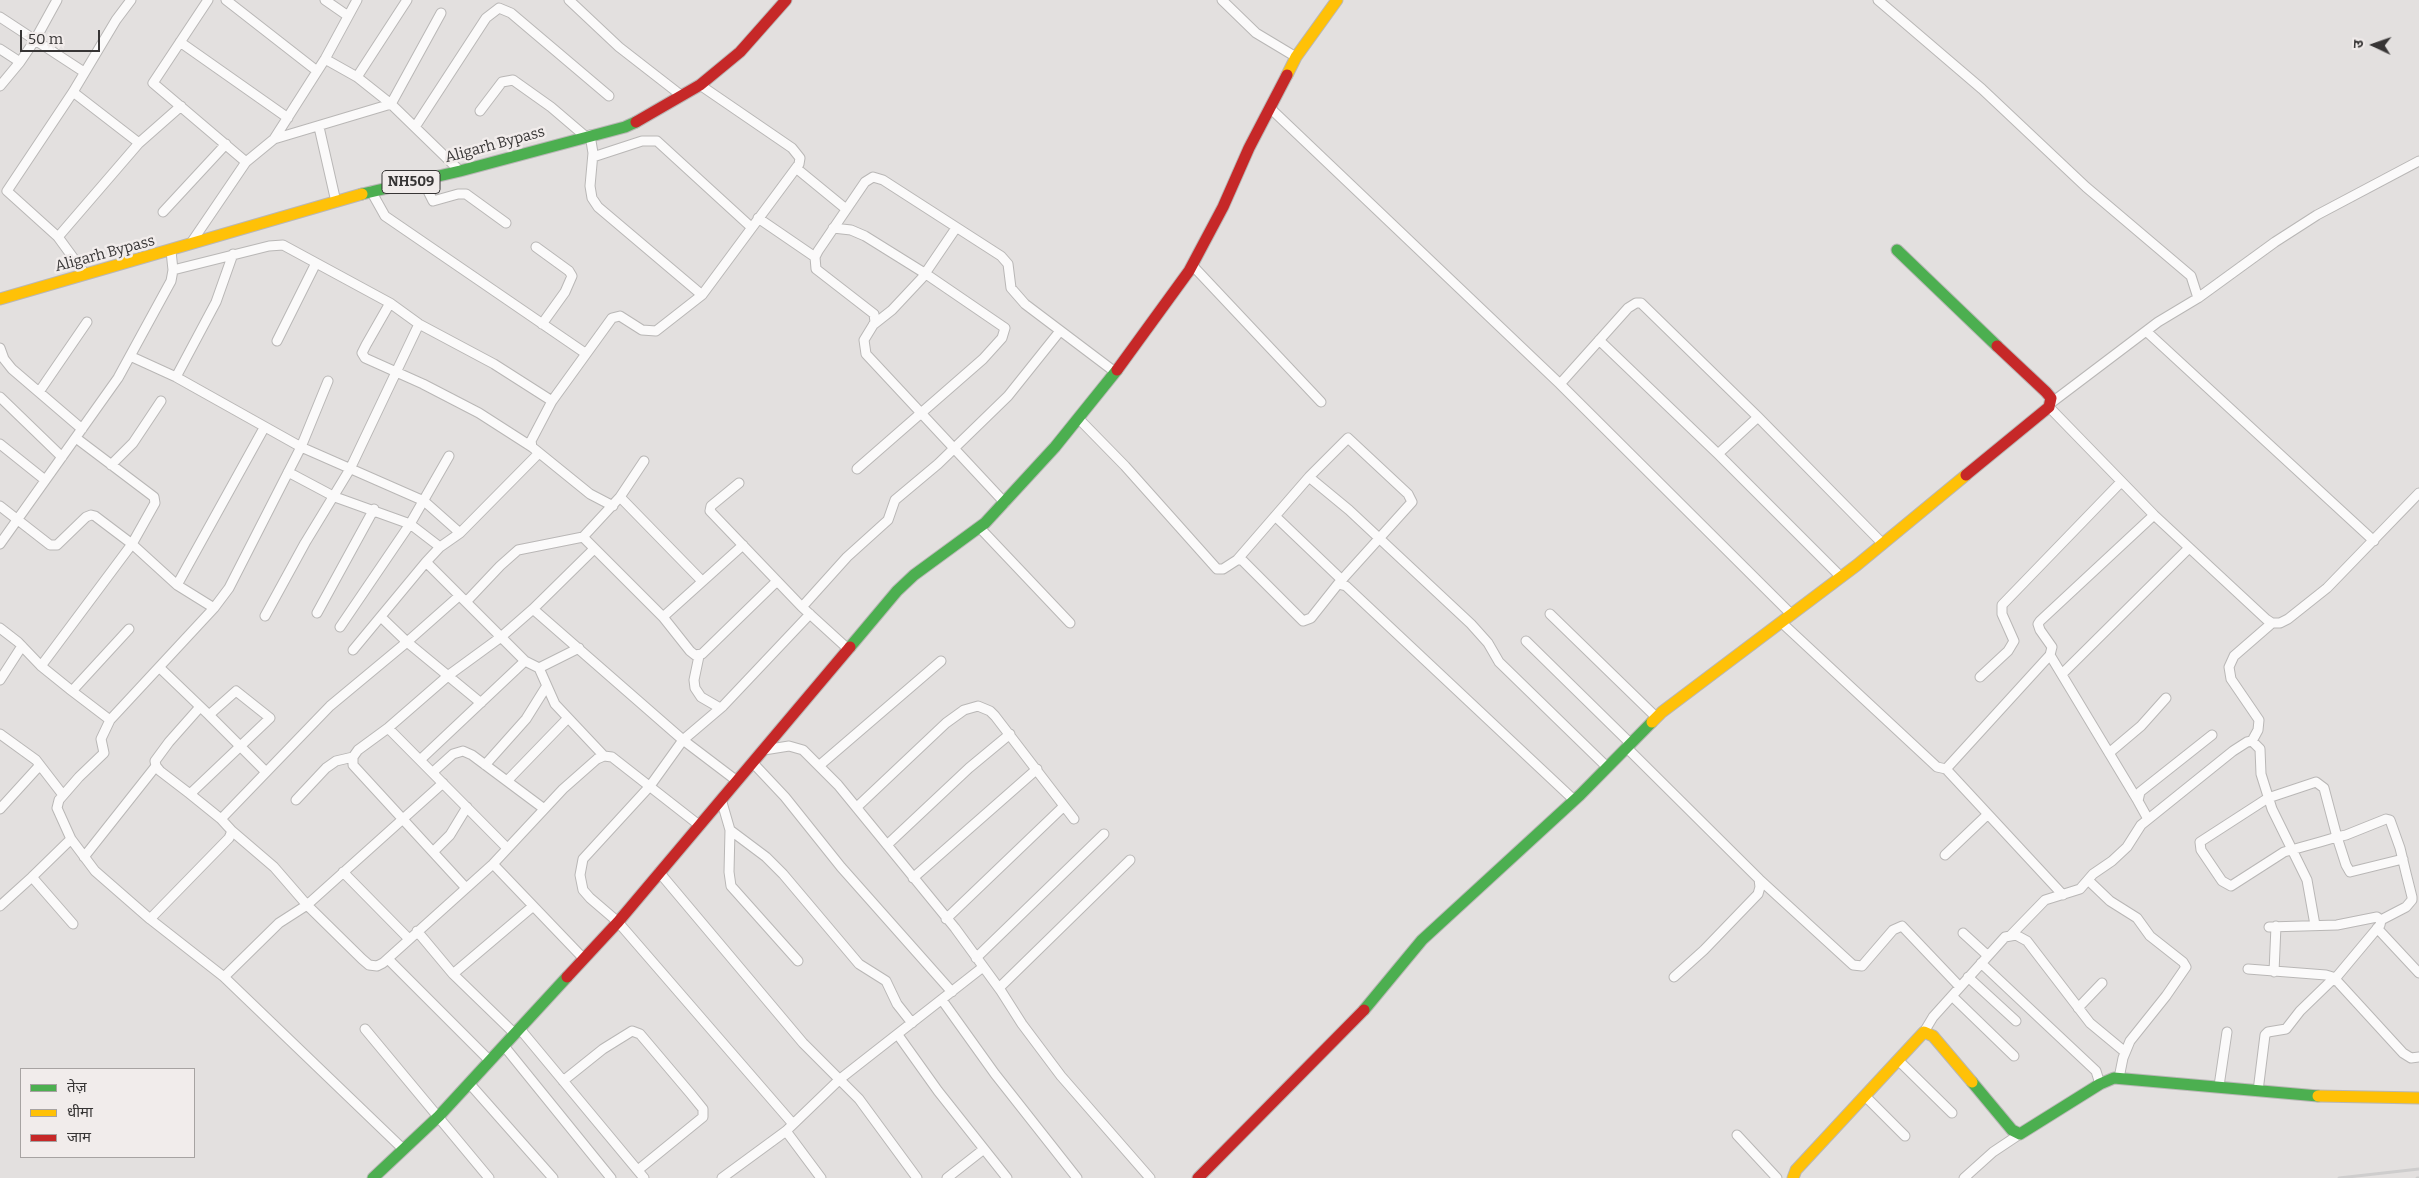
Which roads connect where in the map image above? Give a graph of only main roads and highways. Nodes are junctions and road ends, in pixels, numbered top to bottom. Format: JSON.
{"nodes":[{"id":1,"x":1337,"y":0,"type":"edge"},
{"id":2,"x":783,"y":1,"type":"edge"},
{"id":3,"x":1897,"y":250,"type":"dead end"},
{"id":4,"x":0,"y":299,"type":"edge"},
{"id":5,"x":2419,"y":1098,"type":"edge"},
{"id":6,"x":372,"y":1178,"type":"edge"},
{"id":7,"x":1198,"y":1178,"type":"edge"},
{"id":8,"x":1793,"y":1178,"type":"edge"}],
"edges":[{"from":1,"to":6,"type":"main road"},
{"from":2,"to":4,"type":"main road","name":"Aligarh Bypass","number":"NH509"},
{"from":3,"to":7,"type":"main road"},
{"from":5,"to":8,"type":"main road"}]}
